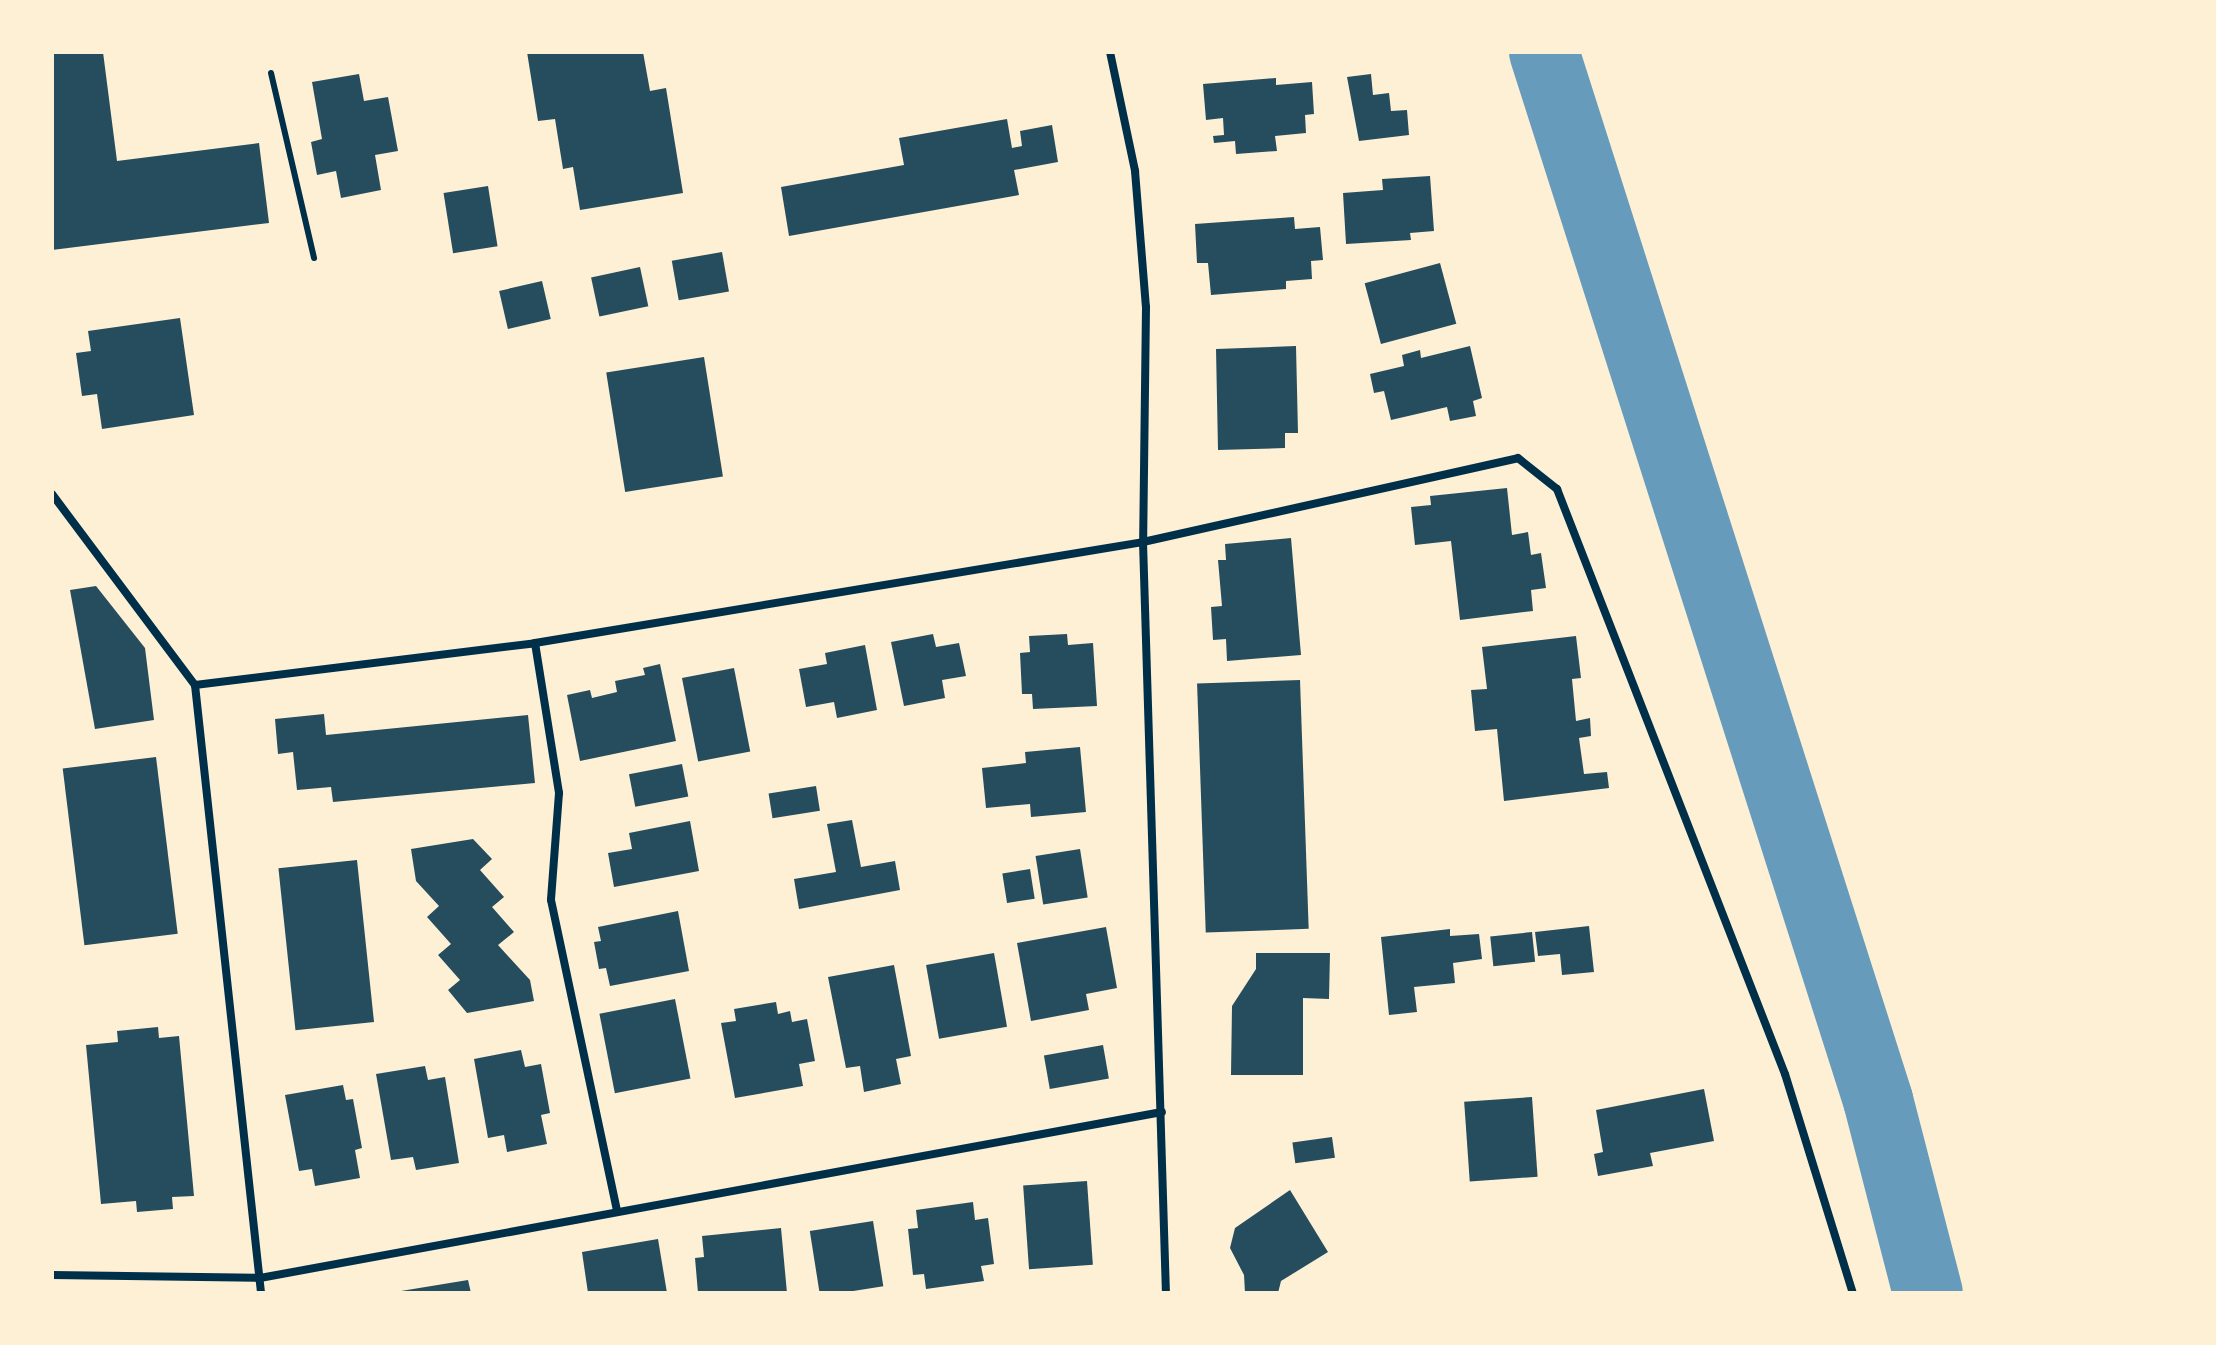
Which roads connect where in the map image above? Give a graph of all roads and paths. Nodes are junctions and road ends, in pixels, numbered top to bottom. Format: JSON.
{"nodes":[{"id":1,"x":1110,"y":52,"type":"edge"},
{"id":2,"x":271,"y":73,"type":"dead end"},
{"id":3,"x":314,"y":258,"type":"dead end"},
{"id":4,"x":52,"y":494,"type":"edge"},
{"id":5,"x":1143,"y":542,"type":"junction"},
{"id":6,"x":535,"y":643,"type":"junction"},
{"id":7,"x":195,"y":685,"type":"junction"},
{"id":8,"x":1162,"y":1112,"type":"junction"},
{"id":9,"x":617,"y":1211,"type":"junction"},
{"id":10,"x":52,"y":1275,"type":"edge"},
{"id":11,"x":260,"y":1278,"type":"junction"},
{"id":12,"x":261,"y":1293,"type":"edge"},
{"id":13,"x":1166,"y":1293,"type":"edge"},
{"id":14,"x":1853,"y":1293,"type":"edge"}],
"edges":[{"from":1,"to":5,"type":"street"},
{"from":2,"to":3,"type":"lane"},
{"from":4,"to":7,"type":"street"},
{"from":5,"to":6,"type":"street"},
{"from":5,"to":8,"type":"street"},
{"from":5,"to":14,"type":"street"},
{"from":6,"to":7,"type":"street"},
{"from":6,"to":9,"type":"street"},
{"from":7,"to":11,"type":"street"},
{"from":8,"to":9,"type":"street"},
{"from":8,"to":13,"type":"street"},
{"from":9,"to":11,"type":"street"},
{"from":10,"to":11,"type":"street"},
{"from":11,"to":12,"type":"street"}]}
